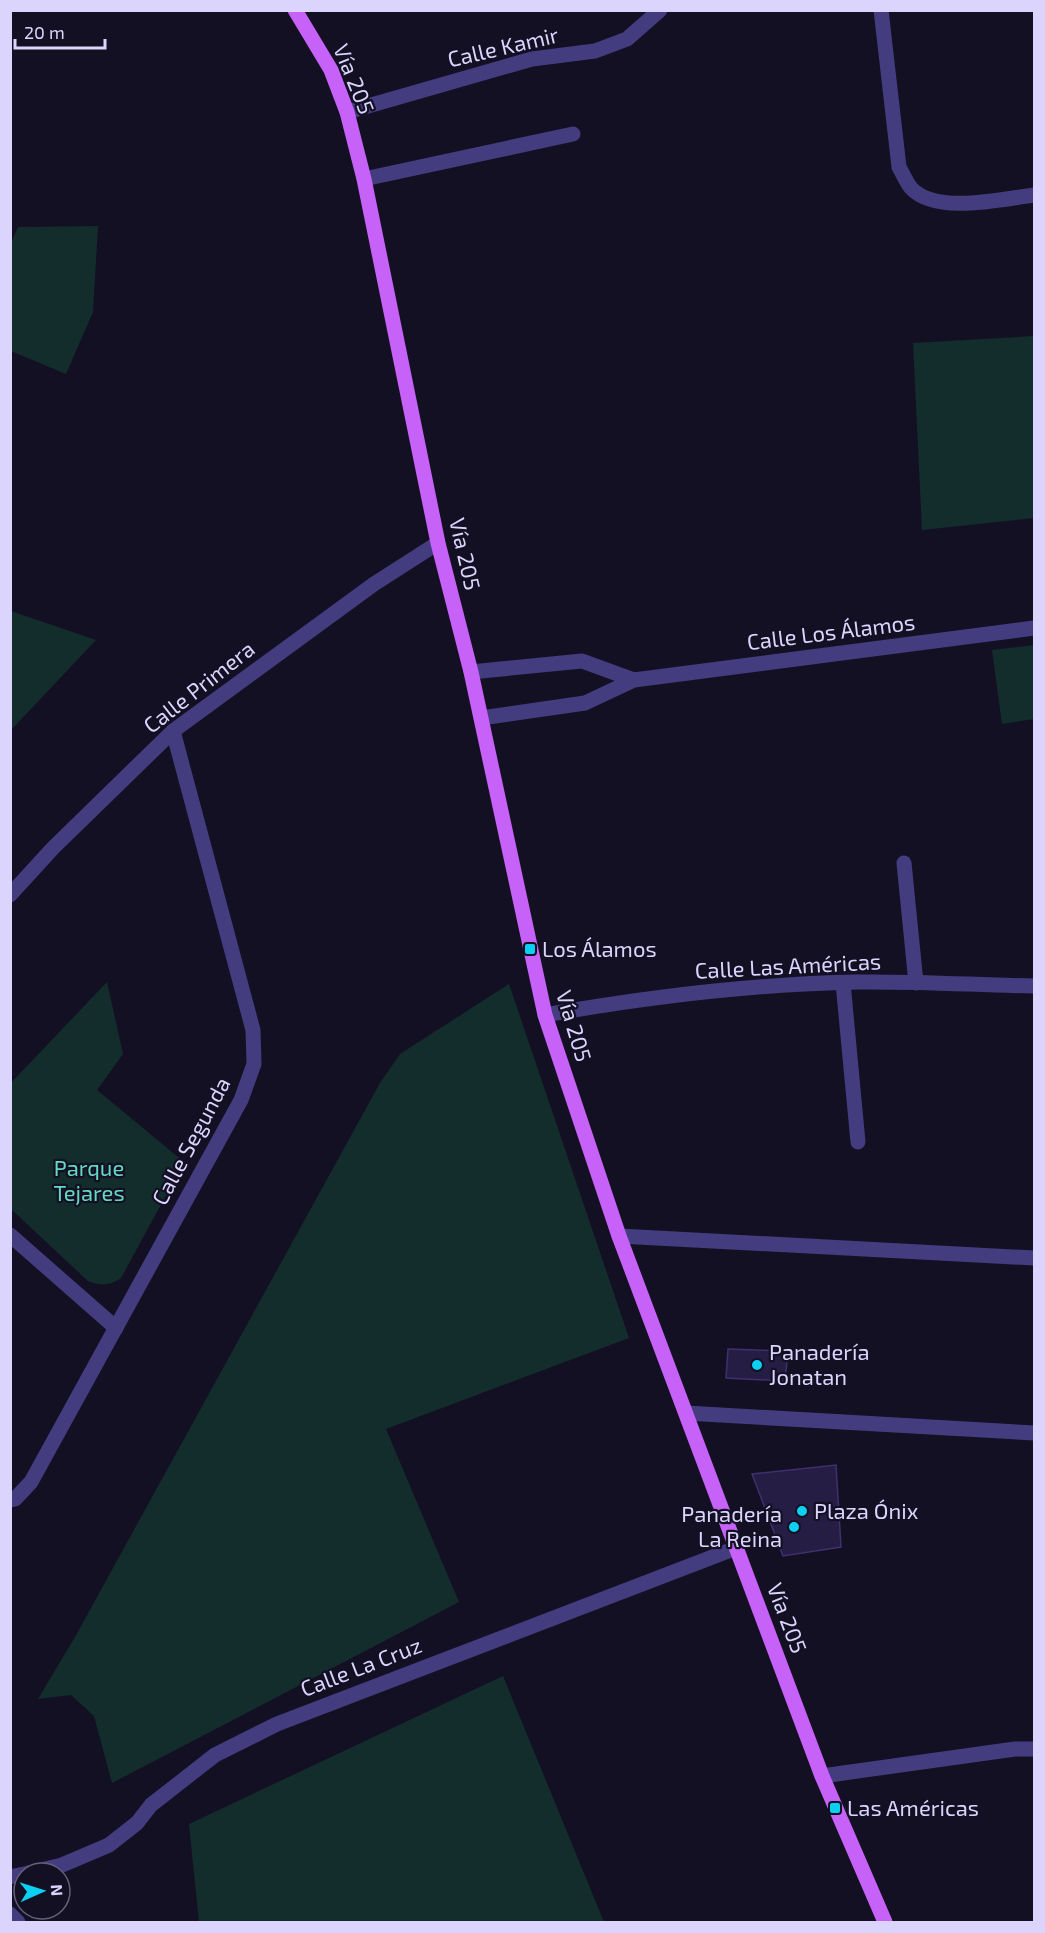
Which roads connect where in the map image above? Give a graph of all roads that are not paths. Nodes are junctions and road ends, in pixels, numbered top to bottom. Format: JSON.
{"nodes":[{"id":1,"x":295,"y":10,"type":"edge"},
{"id":2,"x":660,"y":10,"type":"edge"},
{"id":3,"x":881,"y":10,"type":"edge"},
{"id":4,"x":347,"y":112,"type":"junction"},
{"id":5,"x":573,"y":134,"type":"dead end"},
{"id":6,"x":364,"y":179,"type":"junction"},
{"id":7,"x":1035,"y":195,"type":"edge"},
{"id":8,"x":438,"y":543,"type":"junction"},
{"id":9,"x":1035,"y":628,"type":"edge"},
{"id":10,"x":471,"y":672,"type":"junction"},
{"id":11,"x":634,"y":680,"type":"junction"},
{"id":12,"x":481,"y":718,"type":"junction"},
{"id":13,"x":173,"y":731,"type":"junction"},
{"id":14,"x":904,"y":863,"type":"dead end"},
{"id":15,"x":10,"y":895,"type":"edge"},
{"id":16,"x":843,"y":983,"type":"junction"},
{"id":17,"x":916,"y":983,"type":"junction"},
{"id":18,"x":1035,"y":986,"type":"edge"},
{"id":19,"x":545,"y":1015,"type":"junction"},
{"id":20,"x":858,"y":1142,"type":"dead end"},
{"id":21,"x":10,"y":1235,"type":"edge"},
{"id":22,"x":619,"y":1236,"type":"junction"},
{"id":23,"x":1035,"y":1258,"type":"edge"},
{"id":24,"x":116,"y":1328,"type":"junction"},
{"id":25,"x":686,"y":1413,"type":"junction"},
{"id":26,"x":1035,"y":1433,"type":"edge"},
{"id":27,"x":10,"y":1500,"type":"edge"},
{"id":28,"x":736,"y":1548,"type":"junction"},
{"id":29,"x":1035,"y":1749,"type":"edge"},
{"id":30,"x":822,"y":1776,"type":"junction"},
{"id":31,"x":71,"y":1861,"type":"edge"},
{"id":32,"x":10,"y":1914,"type":"edge"},
{"id":33,"x":18,"y":1923,"type":"edge"},
{"id":34,"x":885,"y":1923,"type":"edge"}],
"edges":[{"from":1,"to":4,"type":"main road","name":"Vía 205"},
{"from":2,"to":4,"type":"street","name":"Calle Kamir"},
{"from":3,"to":7,"type":"street"},
{"from":4,"to":6,"type":"main road","name":"Vía 205"},
{"from":5,"to":6,"type":"street"},
{"from":6,"to":8,"type":"main road","name":"Vía 205"},
{"from":8,"to":10,"type":"main road","name":"Vía 205"},
{"from":8,"to":13,"type":"street","name":"Calle Primera"},
{"from":9,"to":11,"type":"street","name":"Calle Los Álamos"},
{"from":10,"to":11,"type":"street"},
{"from":10,"to":12,"type":"main road","name":"Vía 205"},
{"from":11,"to":12,"type":"street"},
{"from":12,"to":19,"type":"main road","name":"Vía 205"},
{"from":13,"to":15,"type":"street","name":"Calle Primera"},
{"from":13,"to":24,"type":"street","name":"Calle Segunda"},
{"from":14,"to":17,"type":"street"},
{"from":16,"to":17,"type":"street","name":"Calle Las Américas"},
{"from":16,"to":19,"type":"street","name":"Calle Las Américas"},
{"from":16,"to":20,"type":"street"},
{"from":17,"to":18,"type":"street","name":"Calle Las Américas"},
{"from":19,"to":22,"type":"main road","name":"Vía 205"},
{"from":21,"to":24,"type":"street"},
{"from":22,"to":23,"type":"street"},
{"from":22,"to":25,"type":"main road","name":"Vía 205"},
{"from":24,"to":27,"type":"street","name":"Calle Segunda"},
{"from":25,"to":26,"type":"street"},
{"from":25,"to":28,"type":"main road","name":"Vía 205"},
{"from":28,"to":30,"type":"main road","name":"Vía 205"},
{"from":28,"to":31,"type":"street","name":"Calle La Cruz"},
{"from":29,"to":30,"type":"street"},
{"from":30,"to":34,"type":"main road","name":"Vía 205"},
{"from":32,"to":33,"type":"street"}]}
